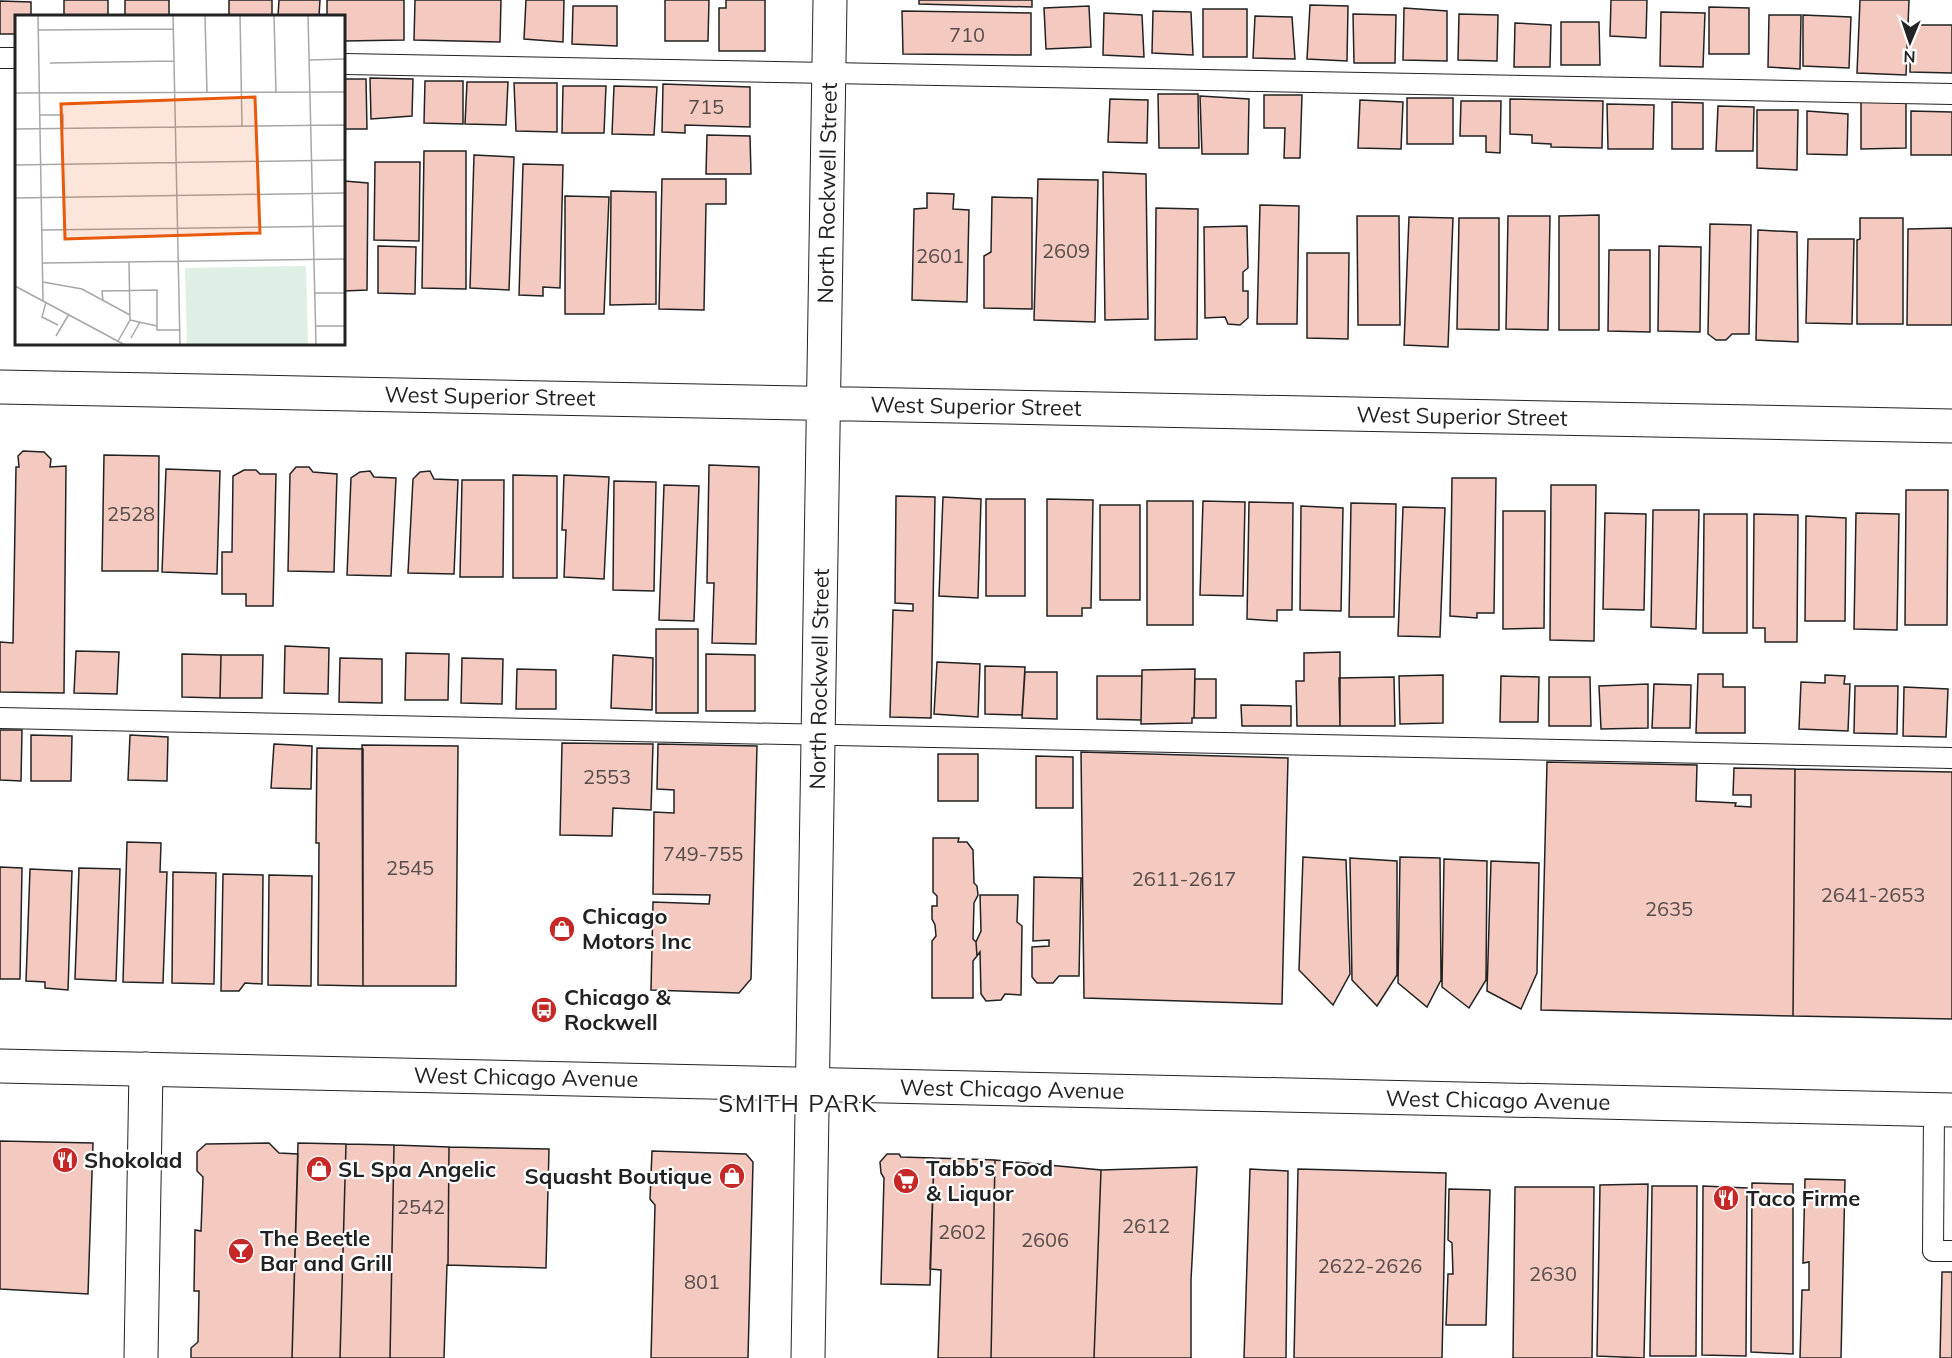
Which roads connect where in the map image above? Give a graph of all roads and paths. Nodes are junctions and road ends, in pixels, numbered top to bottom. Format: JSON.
{"nodes":[{"id":1,"x":830,"y":0,"type":"edge"},
{"id":2,"x":345,"y":64,"type":"edge"},
{"id":3,"x":828,"y":73,"type":"junction"},
{"id":4,"x":1952,"y":94,"type":"edge"},
{"id":5,"x":0,"y":387,"type":"edge"},
{"id":6,"x":824,"y":403,"type":"junction"},
{"id":7,"x":1952,"y":426,"type":"edge"},
{"id":8,"x":0,"y":717,"type":"edge"},
{"id":9,"x":818,"y":735,"type":"junction"},
{"id":10,"x":1952,"y":758,"type":"edge"},
{"id":11,"x":0,"y":1066,"type":"edge"},
{"id":12,"x":146,"y":1069,"type":"junction"},
{"id":13,"x":813,"y":1084,"type":"junction"},
{"id":14,"x":1943,"y":1110,"type":"edge"},
{"id":15,"x":1952,"y":1251,"type":"edge"},
{"id":16,"x":141,"y":1358,"type":"edge"},
{"id":17,"x":808,"y":1358,"type":"edge"}],
"edges":[{"from":1,"to":3,"type":"street","name":"North Rockwell Street"},
{"from":2,"to":3,"type":"lane"},
{"from":3,"to":4,"type":"lane"},
{"from":3,"to":6,"type":"street","name":"North Rockwell Street"},
{"from":5,"to":6,"type":"street","name":"West Superior Street"},
{"from":6,"to":7,"type":"street","name":"West Superior Street"},
{"from":6,"to":9,"type":"street","name":"North Rockwell Street"},
{"from":8,"to":9,"type":"lane"},
{"from":9,"to":10,"type":"lane"},
{"from":9,"to":13,"type":"street","name":"North Rockwell Street"},
{"from":11,"to":12,"type":"street","name":"West Chicago Avenue"},
{"from":12,"to":13,"type":"street","name":"West Chicago Avenue"},
{"from":12,"to":16,"type":"street"},
{"from":13,"to":14,"type":"street","name":"West Chicago Avenue"},
{"from":13,"to":17,"type":"street","name":"North Rockwell Street"},
{"from":14,"to":15,"type":"lane"}]}
